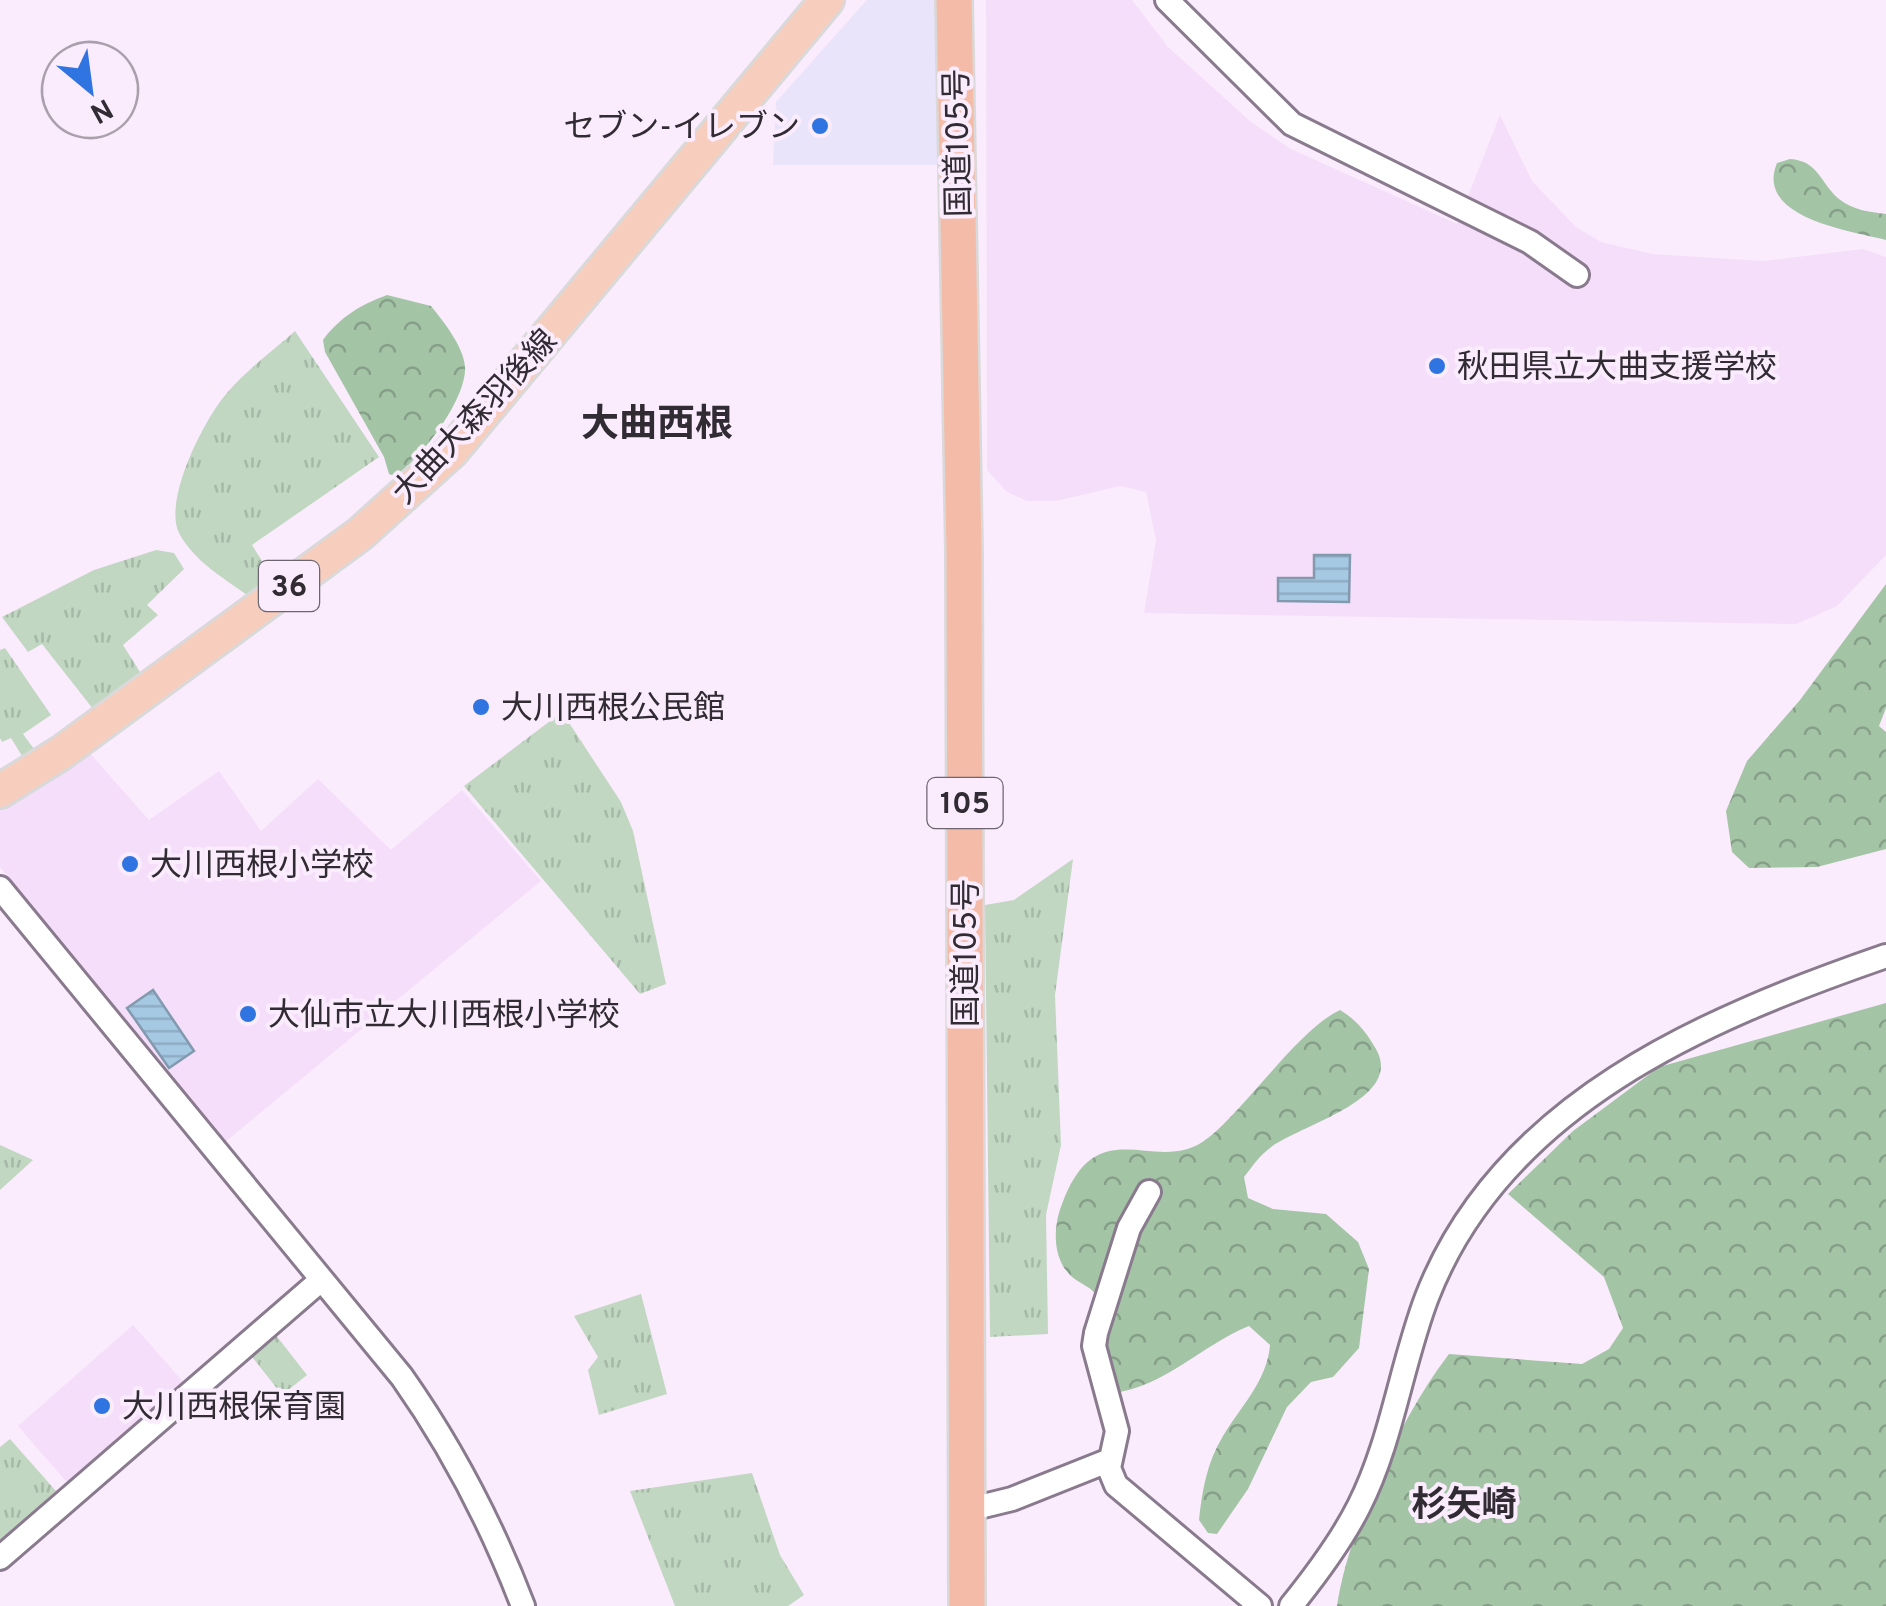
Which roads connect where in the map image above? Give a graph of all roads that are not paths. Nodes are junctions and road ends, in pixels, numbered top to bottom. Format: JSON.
{"nodes":[{"id":1,"x":828,"y":0,"type":"edge"},
{"id":2,"x":954,"y":0,"type":"edge"},
{"id":3,"x":1168,"y":0,"type":"edge"},
{"id":4,"x":1576,"y":275,"type":"dead end"},
{"id":5,"x":0,"y":791,"type":"edge"},
{"id":6,"x":0,"y":888,"type":"edge"},
{"id":7,"x":1886,"y":956,"type":"edge"},
{"id":8,"x":1149,"y":1192,"type":"dead end"},
{"id":9,"x":322,"y":1280,"type":"junction"},
{"id":10,"x":1110,"y":1460,"type":"junction"},
{"id":11,"x":967,"y":1510,"type":"junction"},
{"id":12,"x":0,"y":1558,"type":"edge"},
{"id":13,"x":523,"y":1606,"type":"edge"},
{"id":14,"x":967,"y":1606,"type":"edge"},
{"id":15,"x":1260,"y":1606,"type":"edge"},
{"id":16,"x":1290,"y":1606,"type":"edge"}],
"edges":[{"from":1,"to":5,"type":"main road","name":"大曲大森羽後線","number":"36"},
{"from":2,"to":11,"type":"highway","name":"国道105号","number":"105"},
{"from":3,"to":4,"type":"street"},
{"from":6,"to":9,"type":"street"},
{"from":7,"to":16,"type":"street"},
{"from":8,"to":10,"type":"street"},
{"from":9,"to":12,"type":"street"},
{"from":9,"to":13,"type":"street"},
{"from":10,"to":11,"type":"street"},
{"from":10,"to":15,"type":"street"},
{"from":11,"to":14,"type":"highway","name":"国道105号","number":"105"}]}
